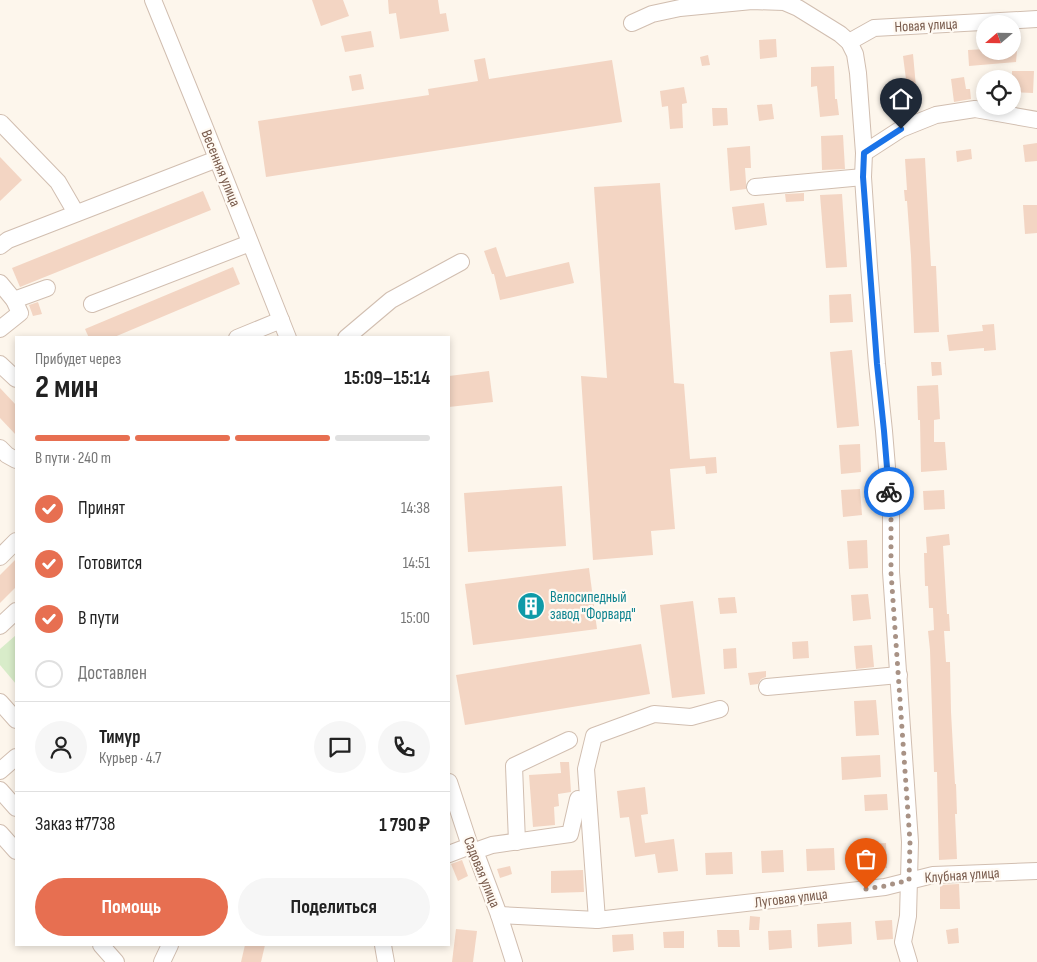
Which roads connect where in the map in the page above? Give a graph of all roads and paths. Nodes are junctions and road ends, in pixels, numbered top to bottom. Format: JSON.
{"nodes":[{"id":1,"x":152,"y":0,"type":"edge"},
{"id":2,"x":1037,"y":19,"type":"edge"},
{"id":3,"x":632,"y":23,"type":"dead end"},
{"id":4,"x":849,"y":42,"type":"junction"},
{"id":5,"x":1037,"y":120,"type":"edge"},
{"id":6,"x":0,"y":124,"type":"edge"},
{"id":7,"x":864,"y":153,"type":"junction"},
{"id":8,"x":217,"y":159,"type":"junction"},
{"id":9,"x":863,"y":177,"type":"junction"},
{"id":10,"x":755,"y":187,"type":"dead end"},
{"id":11,"x":76,"y":213,"type":"junction"},
{"id":12,"x":250,"y":243,"type":"junction"},
{"id":13,"x":0,"y":246,"type":"edge"},
{"id":14,"x":461,"y":262,"type":"dead end"},
{"id":15,"x":0,"y":283,"type":"edge"},
{"id":16,"x":47,"y":288,"type":"dead end"},
{"id":17,"x":14,"y":300,"type":"junction"},
{"id":18,"x":92,"y":304,"type":"dead end"},
{"id":19,"x":281,"y":320,"type":"junction"},
{"id":20,"x":0,"y":329,"type":"edge"},
{"id":21,"x":242,"y":336,"type":"edge"},
{"id":22,"x":287,"y":336,"type":"edge"},
{"id":23,"x":348,"y":336,"type":"edge"},
{"id":24,"x":0,"y":364,"type":"edge"},
{"id":25,"x":15,"y":378,"type":"edge"},
{"id":26,"x":0,"y":448,"type":"edge"},
{"id":27,"x":15,"y":459,"type":"edge"},
{"id":28,"x":15,"y":542,"type":"edge"},
{"id":29,"x":0,"y":557,"type":"edge"},
{"id":30,"x":15,"y":612,"type":"edge"},
{"id":31,"x":0,"y":626,"type":"edge"},
{"id":32,"x":899,"y":675,"type":"junction"},
{"id":33,"x":767,"y":687,"type":"dead end"},
{"id":34,"x":0,"y":702,"type":"edge"},
{"id":35,"x":720,"y":709,"type":"dead end"},
{"id":36,"x":15,"y":719,"type":"edge"},
{"id":37,"x":569,"y":740,"type":"dead end"},
{"id":38,"x":15,"y":758,"type":"edge"},
{"id":39,"x":0,"y":771,"type":"edge"},
{"id":40,"x":450,"y":785,"type":"edge"},
{"id":41,"x":0,"y":790,"type":"edge"},
{"id":42,"x":578,"y":800,"type":"dead end"},
{"id":43,"x":15,"y":807,"type":"edge"},
{"id":44,"x":0,"y":832,"type":"edge"},
{"id":45,"x":517,"y":842,"type":"junction"},
{"id":46,"x":472,"y":849,"type":"junction"},
{"id":47,"x":15,"y":850,"type":"edge"},
{"id":48,"x":450,"y":854,"type":"edge"},
{"id":49,"x":1037,"y":871,"type":"edge"},
{"id":50,"x":909,"y":880,"type":"junction"},
{"id":51,"x":499,"y":915,"type":"junction"},
{"id":52,"x":597,"y":920,"type":"junction"},
{"id":53,"x":102,"y":946,"type":"edge"},
{"id":54,"x":170,"y":946,"type":"edge"},
{"id":55,"x":383,"y":946,"type":"edge"},
{"id":56,"x":116,"y":962,"type":"edge"},
{"id":57,"x":162,"y":962,"type":"edge"},
{"id":58,"x":386,"y":962,"type":"edge"},
{"id":59,"x":514,"y":962,"type":"edge"},
{"id":60,"x":908,"y":962,"type":"edge"}],
"edges":[{"from":1,"to":8,"type":"street","name":"Весенняя улица"},
{"from":2,"to":4,"type":"street","name":"Новая улица"},
{"from":3,"to":4,"type":"street"},
{"from":4,"to":7,"type":"street"},
{"from":5,"to":7,"type":"street"},
{"from":6,"to":11,"type":"street"},
{"from":7,"to":9,"type":"street"},
{"from":8,"to":11,"type":"street"},
{"from":8,"to":12,"type":"street","name":"Весенняя улица"},
{"from":9,"to":10,"type":"street"},
{"from":9,"to":32,"type":"street"},
{"from":11,"to":13,"type":"street"},
{"from":12,"to":18,"type":"street"},
{"from":12,"to":19,"type":"street","name":"Весенняя улица"},
{"from":14,"to":23,"type":"street"},
{"from":15,"to":17,"type":"street"},
{"from":16,"to":17,"type":"street"},
{"from":17,"to":20,"type":"street"},
{"from":19,"to":21,"type":"street"},
{"from":19,"to":22,"type":"street","name":"Весенняя улица"},
{"from":24,"to":25,"type":"street"},
{"from":26,"to":27,"type":"street"},
{"from":28,"to":29,"type":"street"},
{"from":30,"to":31,"type":"street"},
{"from":32,"to":33,"type":"street"},
{"from":32,"to":50,"type":"street"},
{"from":34,"to":36,"type":"street"},
{"from":35,"to":52,"type":"street"},
{"from":37,"to":45,"type":"street"},
{"from":38,"to":39,"type":"street"},
{"from":40,"to":46,"type":"street","name":"Садовая улица"},
{"from":41,"to":43,"type":"street"},
{"from":42,"to":45,"type":"street"},
{"from":44,"to":47,"type":"street"},
{"from":45,"to":46,"type":"street"},
{"from":46,"to":48,"type":"street"},
{"from":46,"to":51,"type":"street","name":"Садовая улица"},
{"from":49,"to":50,"type":"street","name":"Клубная улица"},
{"from":50,"to":52,"type":"street","name":"Луговая улица"},
{"from":50,"to":60,"type":"street","name":"Клубная улица"},
{"from":51,"to":52,"type":"street","name":"Луговая улица"},
{"from":51,"to":59,"type":"street","name":"Садовая улица"},
{"from":53,"to":56,"type":"street"},
{"from":54,"to":57,"type":"street"},
{"from":55,"to":58,"type":"street"}]}
